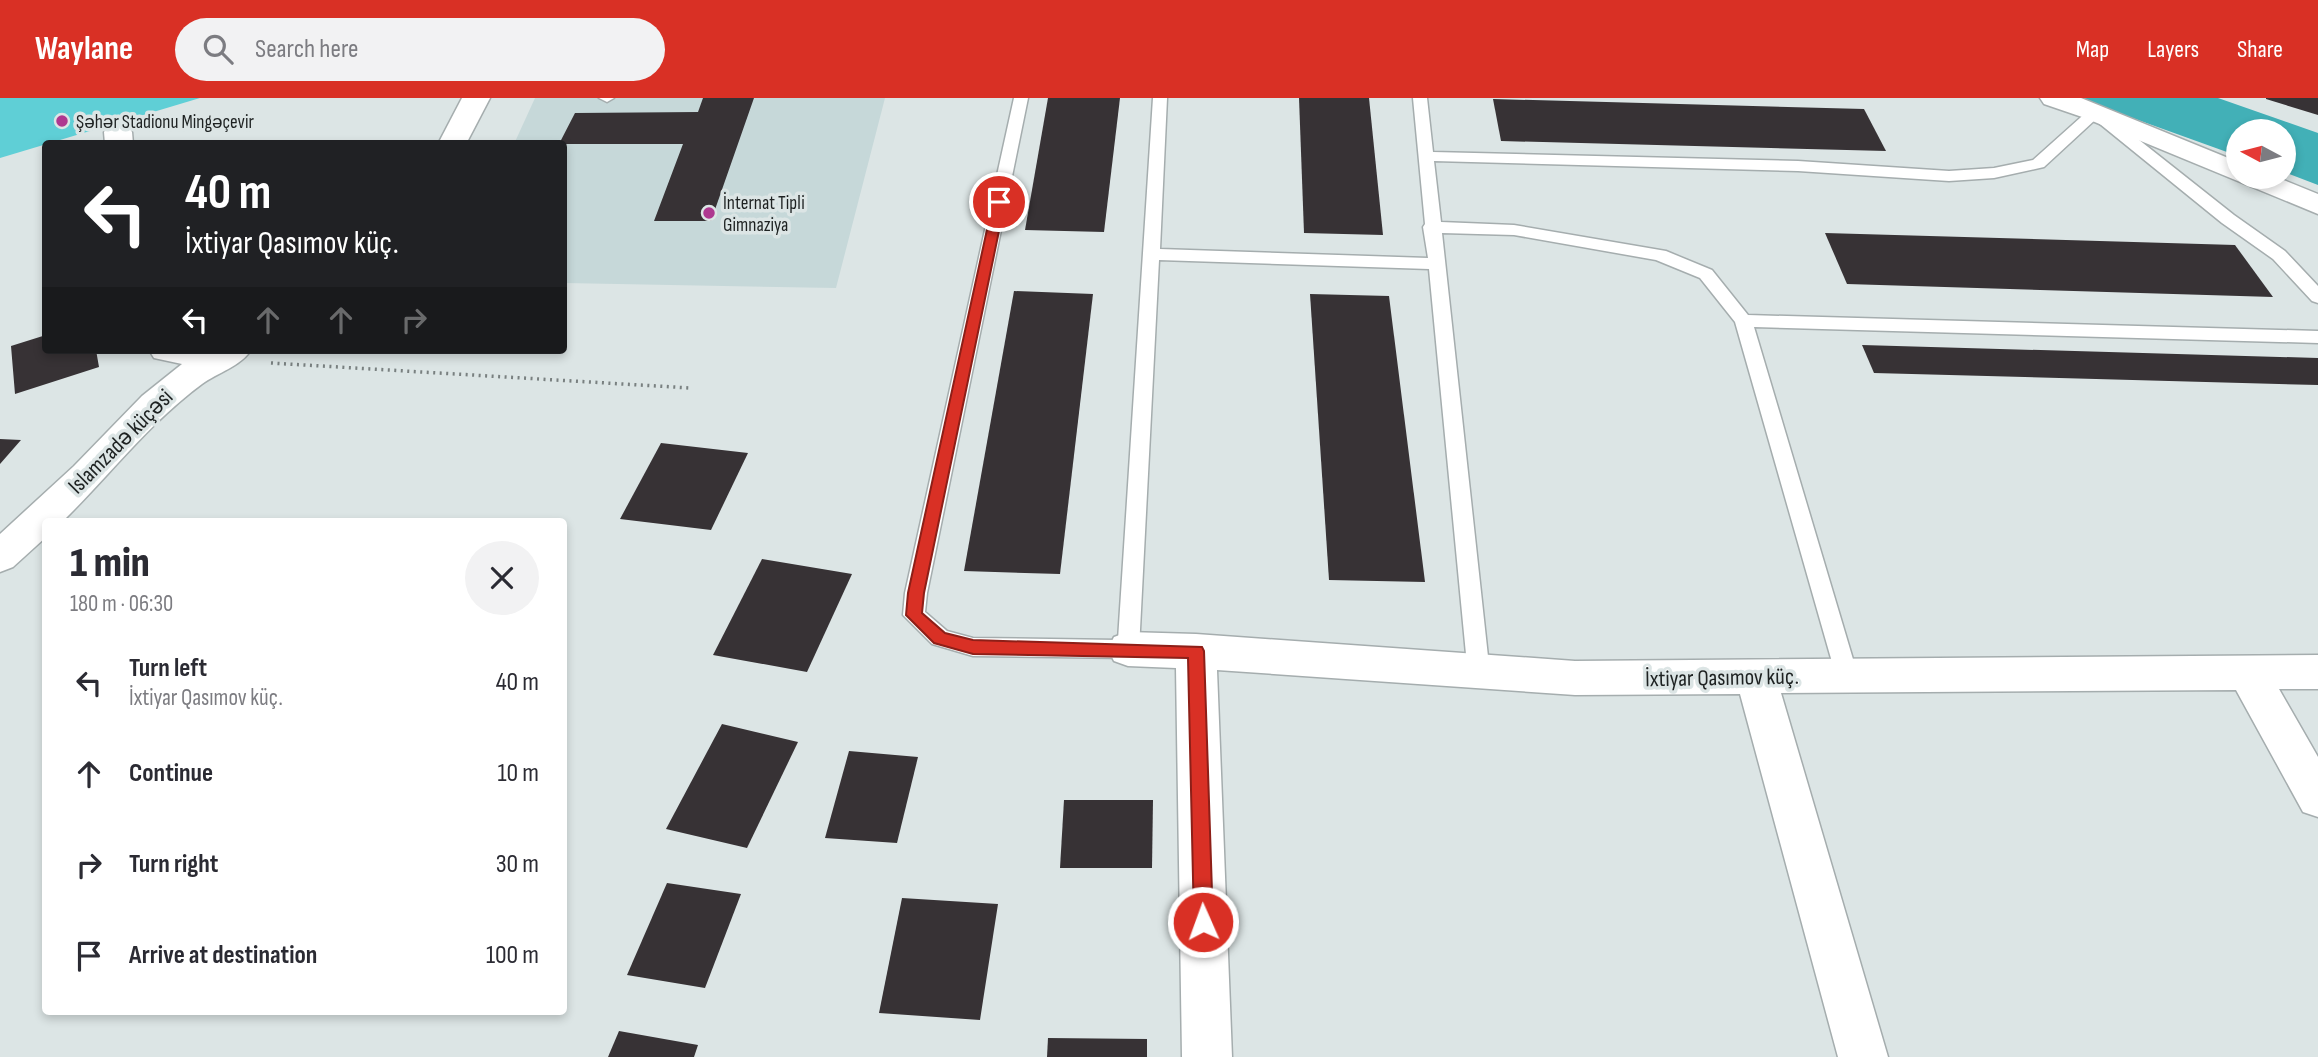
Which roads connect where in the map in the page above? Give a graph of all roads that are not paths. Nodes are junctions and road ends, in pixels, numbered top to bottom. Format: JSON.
{"nodes":[{"id":1,"x":476,"y":98,"type":"edge"},
{"id":2,"x":1021,"y":98,"type":"edge"},
{"id":3,"x":1160,"y":98,"type":"edge"},
{"id":4,"x":1420,"y":98,"type":"edge"},
{"id":5,"x":2054,"y":98,"type":"edge"},
{"id":6,"x":2100,"y":105,"type":"edge"},
{"id":7,"x":454,"y":140,"type":"edge"},
{"id":8,"x":1425,"y":156,"type":"junction"},
{"id":9,"x":2226,"y":166,"type":"edge"},
{"id":10,"x":2280,"y":189,"type":"edge"},
{"id":11,"x":2318,"y":205,"type":"edge"},
{"id":12,"x":1431,"y":227,"type":"junction"},
{"id":13,"x":1151,"y":254,"type":"junction"},
{"id":14,"x":1435,"y":264,"type":"junction"},
{"id":15,"x":2318,"y":297,"type":"edge"},
{"id":16,"x":1743,"y":321,"type":"junction"},
{"id":17,"x":2318,"y":337,"type":"edge"},
{"id":18,"x":224,"y":355,"type":"edge"},
{"id":19,"x":0,"y":557,"type":"edge"},
{"id":20,"x":1128,"y":649,"type":"junction"},
{"id":21,"x":1196,"y":651,"type":"junction"},
{"id":22,"x":2318,"y":672,"type":"edge"},
{"id":23,"x":2248,"y":673,"type":"junction"},
{"id":24,"x":1479,"y":675,"type":"junction"},
{"id":25,"x":1847,"y":676,"type":"junction"},
{"id":26,"x":1756,"y":678,"type":"junction"},
{"id":27,"x":2318,"y":798,"type":"edge"},
{"id":28,"x":1208,"y":1057,"type":"edge"},
{"id":29,"x":1863,"y":1057,"type":"edge"}],
"edges":[{"from":1,"to":7,"type":"street"},
{"from":2,"to":20,"type":"lane"},
{"from":3,"to":13,"type":"lane"},
{"from":4,"to":8,"type":"lane"},
{"from":5,"to":6,"type":"street"},
{"from":6,"to":8,"type":"lane"},
{"from":6,"to":9,"type":"street"},
{"from":6,"to":15,"type":"lane"},
{"from":8,"to":12,"type":"lane"},
{"from":10,"to":11,"type":"street"},
{"from":12,"to":14,"type":"lane"},
{"from":12,"to":16,"type":"lane"},
{"from":13,"to":14,"type":"lane"},
{"from":13,"to":20,"type":"lane"},
{"from":14,"to":24,"type":"lane"},
{"from":16,"to":17,"type":"lane"},
{"from":16,"to":25,"type":"lane"},
{"from":18,"to":19,"type":"street","name":"Islamzadə küçəsi"},
{"from":20,"to":21,"type":"street","name":"İxtiyar Qasımov küç."},
{"from":21,"to":24,"type":"street","name":"İxtiyar Qasımov küç."},
{"from":21,"to":28,"type":"street"},
{"from":22,"to":23,"type":"street","name":"İxtiyar Qasımov küç."},
{"from":23,"to":25,"type":"street","name":"İxtiyar Qasımov küç."},
{"from":23,"to":27,"type":"street"},
{"from":24,"to":26,"type":"street","name":"İxtiyar Qasımov küç."},
{"from":25,"to":26,"type":"street","name":"İxtiyar Qasımov küç."},
{"from":26,"to":29,"type":"street"}]}
